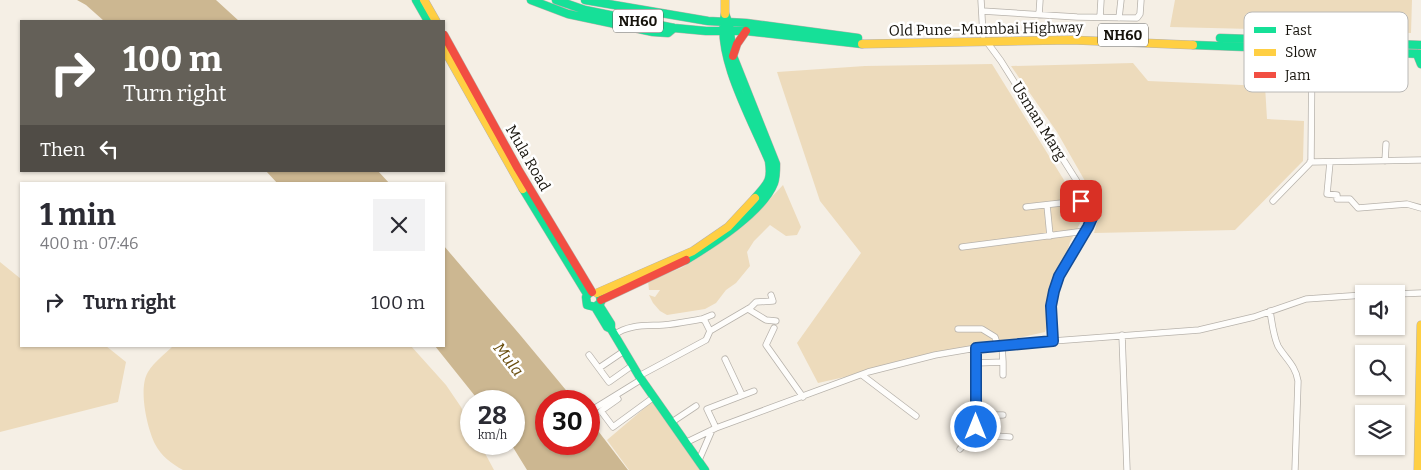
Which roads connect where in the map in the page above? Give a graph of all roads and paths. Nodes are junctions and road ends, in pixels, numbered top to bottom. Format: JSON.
{"nodes":[{"id":1,"x":416,"y":0,"type":"edge"},
{"id":2,"x":424,"y":0,"type":"edge"},
{"id":3,"x":531,"y":0,"type":"edge"},
{"id":4,"x":556,"y":0,"type":"edge"},
{"id":5,"x":585,"y":0,"type":"edge"},
{"id":6,"x":610,"y":0,"type":"edge"},
{"id":7,"x":633,"y":0,"type":"edge"},
{"id":8,"x":725,"y":0,"type":"edge"},
{"id":9,"x":982,"y":0,"type":"edge"},
{"id":10,"x":1040,"y":0,"type":"edge"},
{"id":11,"x":1101,"y":0,"type":"edge"},
{"id":12,"x":1121,"y":0,"type":"edge"},
{"id":13,"x":1141,"y":0,"type":"edge"},
{"id":14,"x":627,"y":8,"type":"junction"},
{"id":15,"x":982,"y":11,"type":"junction"},
{"id":16,"x":1039,"y":14,"type":"junction"},
{"id":17,"x":1100,"y":17,"type":"junction"},
{"id":18,"x":1119,"y":18,"type":"junction"},
{"id":19,"x":726,"y":19,"type":"junction"},
{"id":20,"x":427,"y":20,"type":"edge"},
{"id":21,"x":435,"y":20,"type":"edge"},
{"id":22,"x":674,"y":28,"type":"junction"},
{"id":23,"x":726,"y":30,"type":"junction"},
{"id":24,"x":746,"y":31,"type":"junction"},
{"id":25,"x":445,"y":37,"type":"edge"},
{"id":26,"x":985,"y":39,"type":"junction"},
{"id":27,"x":1244,"y":39,"type":"edge"},
{"id":28,"x":1408,"y":45,"type":"edge"},
{"id":29,"x":1421,"y":45,"type":"edge"},
{"id":30,"x":1244,"y":46,"type":"edge"},
{"id":31,"x":445,"y":51,"type":"edge"},
{"id":32,"x":1419,"y":54,"type":"edge"},
{"id":33,"x":733,"y":56,"type":"junction"},
{"id":34,"x":1421,"y":64,"type":"edge"},
{"id":35,"x":1312,"y":92,"type":"edge"},
{"id":36,"x":1386,"y":144,"type":"dead end"},
{"id":37,"x":1385,"y":160,"type":"junction"},
{"id":38,"x":1421,"y":160,"type":"edge"},
{"id":39,"x":1310,"y":162,"type":"junction"},
{"id":40,"x":1330,"y":162,"type":"junction"},
{"id":41,"x":1088,"y":200,"type":"junction"},
{"id":42,"x":1273,"y":201,"type":"dead end"},
{"id":43,"x":1047,"y":205,"type":"junction"},
{"id":44,"x":1026,"y":207,"type":"dead end"},
{"id":45,"x":1421,"y":208,"type":"edge"},
{"id":46,"x":1085,"y":232,"type":"junction"},
{"id":47,"x":1050,"y":236,"type":"junction"},
{"id":48,"x":962,"y":247,"type":"dead end"},
{"id":49,"x":1421,"y":293,"type":"edge"},
{"id":50,"x":1405,"y":294,"type":"edge"},
{"id":51,"x":771,"y":295,"type":"dead end"},
{"id":52,"x":1355,"y":295,"type":"edge"},
{"id":53,"x":595,"y":298,"type":"junction"},
{"id":54,"x":748,"y":309,"type":"junction"},
{"id":55,"x":1270,"y":311,"type":"junction"},
{"id":56,"x":712,"y":315,"type":"dead end"},
{"id":57,"x":702,"y":319,"type":"junction"},
{"id":58,"x":776,"y":321,"type":"dead end"},
{"id":59,"x":1421,"y":325,"type":"edge"},
{"id":60,"x":774,"y":328,"type":"dead end"},
{"id":61,"x":958,"y":328,"type":"dead end"},
{"id":62,"x":710,"y":331,"type":"junction"},
{"id":63,"x":612,"y":332,"type":"junction"},
{"id":64,"x":1122,"y":335,"type":"junction"},
{"id":65,"x":1053,"y":341,"type":"junction"},
{"id":66,"x":1000,"y":346,"type":"junction"},
{"id":67,"x":976,"y":348,"type":"junction"},
{"id":68,"x":624,"y":351,"type":"junction"},
{"id":69,"x":589,"y":355,"type":"dead end"},
{"id":70,"x":725,"y":359,"type":"dead end"},
{"id":71,"x":1002,"y":362,"type":"junction"},
{"id":72,"x":976,"y":363,"type":"junction"},
{"id":73,"x":633,"y":365,"type":"junction"},
{"id":74,"x":599,"y":368,"type":"junction"},
{"id":75,"x":862,"y":375,"type":"junction"},
{"id":76,"x":1003,"y":375,"type":"dead end"},
{"id":77,"x":640,"y":377,"type":"junction"},
{"id":78,"x":1420,"y":387,"type":"edge"},
{"id":79,"x":754,"y":390,"type":"dead end"},
{"id":80,"x":742,"y":395,"type":"junction"},
{"id":81,"x":803,"y":396,"type":"junction"},
{"id":82,"x":654,"y":397,"type":"junction"},
{"id":83,"x":618,"y":400,"type":"dead end"},
{"id":84,"x":600,"y":405,"type":"edge"},
{"id":85,"x":696,"y":406,"type":"dead end"},
{"id":86,"x":976,"y":415,"type":"junction"},
{"id":87,"x":1003,"y":415,"type":"dead end"},
{"id":88,"x":916,"y":416,"type":"dead end"},
{"id":89,"x":672,"y":422,"type":"junction"},
{"id":90,"x":714,"y":429,"type":"junction"},
{"id":91,"x":975,"y":432,"type":"junction"},
{"id":92,"x":1010,"y":437,"type":"dead end"},
{"id":93,"x":687,"y":442,"type":"junction"},
{"id":94,"x":960,"y":449,"type":"dead end"},
{"id":95,"x":699,"y":460,"type":"junction"},
{"id":96,"x":706,"y":470,"type":"edge"},
{"id":97,"x":1127,"y":470,"type":"edge"},
{"id":98,"x":1295,"y":470,"type":"edge"},
{"id":99,"x":1419,"y":470,"type":"edge"}],
"edges":[{"from":1,"to":20,"type":"main road"},
{"from":2,"to":21,"type":"main road"},
{"from":3,"to":22,"type":"main road"},
{"from":4,"to":22,"type":"main road","name":"Old Pune–Mumbai Highway","number":"NH60"},
{"from":5,"to":14,"type":"main road","name":"Old Pune–Mumbai Highway","number":"NH60"},
{"from":6,"to":14,"type":"main road"},
{"from":7,"to":14,"type":"street"},
{"from":8,"to":19,"type":"main road"},
{"from":9,"to":15,"type":"street"},
{"from":10,"to":16,"type":"street"},
{"from":11,"to":17,"type":"street"},
{"from":12,"to":18,"type":"street"},
{"from":13,"to":18,"type":"street"},
{"from":14,"to":19,"type":"main road","name":"Old Pune–Mumbai Highway","number":"NH60"},
{"from":15,"to":16,"type":"street"},
{"from":15,"to":26,"type":"street"},
{"from":16,"to":17,"type":"street"},
{"from":17,"to":18,"type":"street"},
{"from":19,"to":23,"type":"main road"},
{"from":19,"to":26,"type":"main road","name":"Old Pune–Mumbai Highway","number":"NH60"},
{"from":22,"to":23,"type":"main road","name":"Old Pune–Mumbai Highway","number":"NH60"},
{"from":23,"to":24,"type":"main road","name":"Old Pune–Mumbai Highway","number":"NH60"},
{"from":23,"to":33,"type":"main road"},
{"from":23,"to":53,"type":"main road"},
{"from":24,"to":26,"type":"main road","name":"Old Pune–Mumbai Highway","number":"NH60"},
{"from":24,"to":33,"type":"main road"},
{"from":25,"to":53,"type":"main road","name":"Mula Road"},
{"from":26,"to":27,"type":"main road","name":"Old Pune–Mumbai Highway","number":"NH60"},
{"from":26,"to":30,"type":"main road","name":"Old Pune–Mumbai Highway","number":"NH60"},
{"from":26,"to":41,"type":"street","name":"Usman Marg"},
{"from":28,"to":29,"type":"main road","name":"Old Pune–Mumbai Highway","number":"NH60"},
{"from":31,"to":53,"type":"main road"},
{"from":32,"to":34,"type":"main road"},
{"from":33,"to":53,"type":"main road"},
{"from":35,"to":39,"type":"street"},
{"from":36,"to":37,"type":"street"},
{"from":37,"to":38,"type":"street"},
{"from":37,"to":40,"type":"street"},
{"from":39,"to":40,"type":"street"},
{"from":39,"to":42,"type":"street"},
{"from":40,"to":45,"type":"street"},
{"from":41,"to":43,"type":"street"},
{"from":41,"to":46,"type":"street","name":"Usman Marg"},
{"from":43,"to":44,"type":"street"},
{"from":43,"to":47,"type":"street"},
{"from":46,"to":47,"type":"street"},
{"from":46,"to":65,"type":"street","name":"Usman Marg"},
{"from":47,"to":48,"type":"street"},
{"from":49,"to":50,"type":"street"},
{"from":51,"to":54,"type":"street"},
{"from":52,"to":55,"type":"street"},
{"from":53,"to":63,"type":"main road","name":"Mula Road"},
{"from":54,"to":58,"type":"street"},
{"from":54,"to":62,"type":"street"},
{"from":55,"to":64,"type":"street"},
{"from":55,"to":98,"type":"street"},
{"from":56,"to":57,"type":"street"},
{"from":57,"to":62,"type":"street"},
{"from":57,"to":63,"type":"street"},
{"from":59,"to":78,"type":"main road"},
{"from":60,"to":81,"type":"street"},
{"from":61,"to":66,"type":"street"},
{"from":62,"to":77,"type":"street"},
{"from":63,"to":68,"type":"main road","name":"Mula Road"},
{"from":64,"to":65,"type":"street"},
{"from":64,"to":97,"type":"street"},
{"from":65,"to":66,"type":"street"},
{"from":66,"to":67,"type":"street"},
{"from":66,"to":71,"type":"street"},
{"from":67,"to":72,"type":"street"},
{"from":67,"to":75,"type":"street"},
{"from":68,"to":73,"type":"main road","name":"Mula Road"},
{"from":68,"to":74,"type":"street"},
{"from":69,"to":74,"type":"street"},
{"from":70,"to":80,"type":"street"},
{"from":71,"to":72,"type":"street"},
{"from":71,"to":76,"type":"street"},
{"from":72,"to":86,"type":"street"},
{"from":73,"to":74,"type":"street"},
{"from":73,"to":77,"type":"main road","name":"Mula Road"},
{"from":75,"to":81,"type":"street"},
{"from":75,"to":88,"type":"street"},
{"from":77,"to":82,"type":"main road","name":"Mula Road"},
{"from":77,"to":84,"type":"street"},
{"from":78,"to":99,"type":"main road"},
{"from":79,"to":80,"type":"street"},
{"from":80,"to":90,"type":"street"},
{"from":81,"to":90,"type":"street"},
{"from":82,"to":83,"type":"street"},
{"from":82,"to":89,"type":"main road","name":"Mula Road"},
{"from":85,"to":89,"type":"street"},
{"from":86,"to":87,"type":"street"},
{"from":86,"to":91,"type":"street"},
{"from":89,"to":93,"type":"main road","name":"Mula Road"},
{"from":90,"to":93,"type":"street"},
{"from":90,"to":95,"type":"street"},
{"from":91,"to":92,"type":"street"},
{"from":91,"to":94,"type":"street"},
{"from":93,"to":95,"type":"main road","name":"Mula Road"},
{"from":95,"to":96,"type":"main road","name":"Mula Road"}]}
